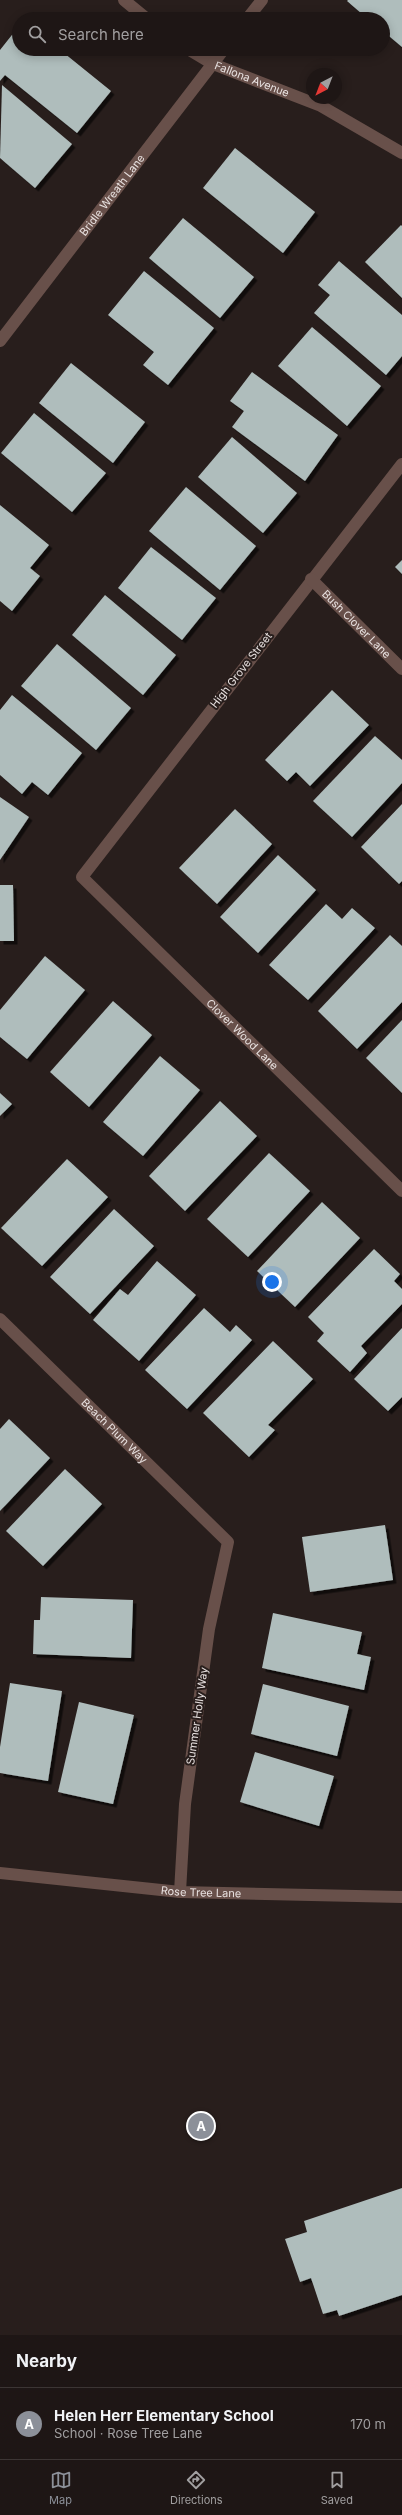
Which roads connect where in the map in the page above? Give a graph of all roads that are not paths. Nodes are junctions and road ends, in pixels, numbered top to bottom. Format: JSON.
{"nodes":[{"id":1,"x":124,"y":0,"type":"edge"},
{"id":2,"x":262,"y":0,"type":"edge"},
{"id":3,"x":139,"y":12,"type":"edge"},
{"id":4,"x":253,"y":12,"type":"edge"},
{"id":5,"x":200,"y":56,"type":"edge"},
{"id":6,"x":219,"y":56,"type":"edge"},
{"id":7,"x":213,"y":64,"type":"junction"},
{"id":8,"x":402,"y":153,"type":"edge"},
{"id":9,"x":0,"y":341,"type":"edge"},
{"id":10,"x":402,"y":464,"type":"edge"},
{"id":11,"x":310,"y":579,"type":"junction"},
{"id":12,"x":402,"y":669,"type":"edge"},
{"id":13,"x":82,"y":876,"type":"joint"},
{"id":14,"x":402,"y":1191,"type":"edge"},
{"id":15,"x":0,"y":1319,"type":"edge"},
{"id":16,"x":228,"y":1542,"type":"joint"},
{"id":17,"x":0,"y":1873,"type":"edge"},
{"id":18,"x":180,"y":1892,"type":"junction"},
{"id":19,"x":402,"y":1897,"type":"edge"}],
"edges":[{"from":1,"to":3,"type":"street"},
{"from":2,"to":4,"type":"street"},
{"from":5,"to":7,"type":"street","name":"Fallona Avenue"},
{"from":6,"to":7,"type":"street","name":"Bridle Wreath Lane"},
{"from":7,"to":8,"type":"street","name":"Fallona Avenue"},
{"from":7,"to":9,"type":"street","name":"Bridle Wreath Lane"},
{"from":10,"to":11,"type":"street","name":"High Grove Street"},
{"from":11,"to":12,"type":"street","name":"Bush Clover Lane"},
{"from":11,"to":13,"type":"street","name":"High Grove Street"},
{"from":13,"to":14,"type":"street","name":"Clover Wood Lane"},
{"from":15,"to":16,"type":"street","name":"Beach Plum Way"},
{"from":16,"to":18,"type":"street","name":"Summer Holly Way"},
{"from":17,"to":18,"type":"street","name":"Rose Tree Lane"},
{"from":18,"to":19,"type":"street","name":"Rose Tree Lane"}]}
